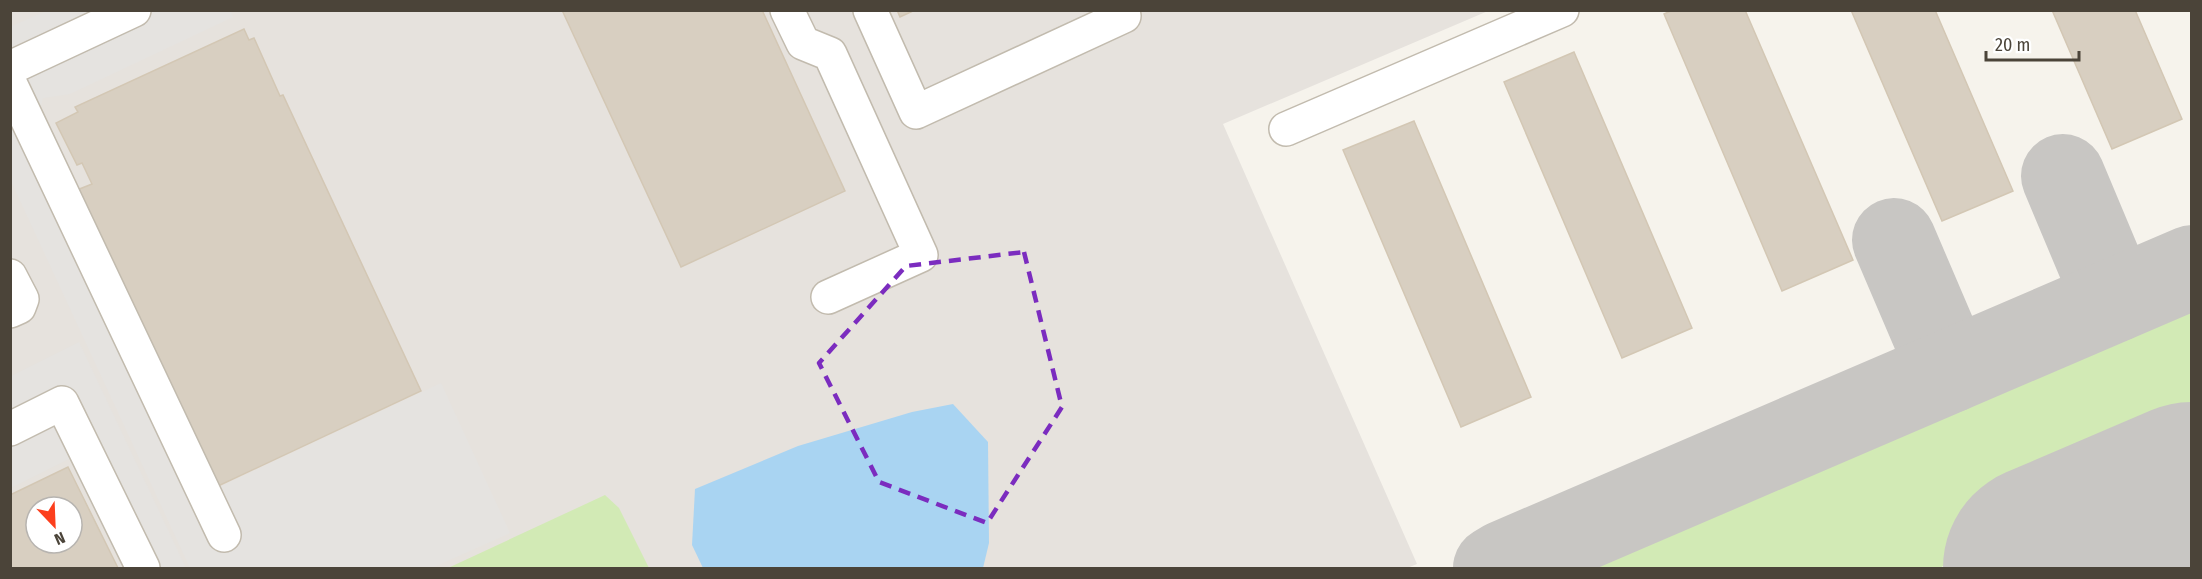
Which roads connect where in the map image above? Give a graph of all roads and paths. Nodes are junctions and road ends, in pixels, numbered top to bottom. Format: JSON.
{"nodes":[{"id":1,"x":134,"y":10,"type":"edge"},
{"id":2,"x":787,"y":10,"type":"edge"},
{"id":3,"x":870,"y":10,"type":"edge"},
{"id":4,"x":1121,"y":10,"type":"edge"},
{"id":5,"x":1562,"y":10,"type":"edge"},
{"id":6,"x":10,"y":68,"type":"edge"},
{"id":7,"x":10,"y":83,"type":"edge"},
{"id":8,"x":1286,"y":129,"type":"dead end"},
{"id":9,"x":10,"y":276,"type":"edge"},
{"id":10,"x":828,"y":297,"type":"dead end"},
{"id":11,"x":10,"y":311,"type":"edge"},
{"id":12,"x":10,"y":429,"type":"edge"},
{"id":13,"x":224,"y":535,"type":"dead end"},
{"id":14,"x":143,"y":568,"type":"edge"}],
"edges":[{"from":1,"to":6,"type":"lane"},
{"from":2,"to":10,"type":"lane"},
{"from":3,"to":4,"type":"lane"},
{"from":5,"to":8,"type":"lane"},
{"from":7,"to":13,"type":"lane"},
{"from":9,"to":11,"type":"lane"},
{"from":12,"to":14,"type":"lane"}]}
